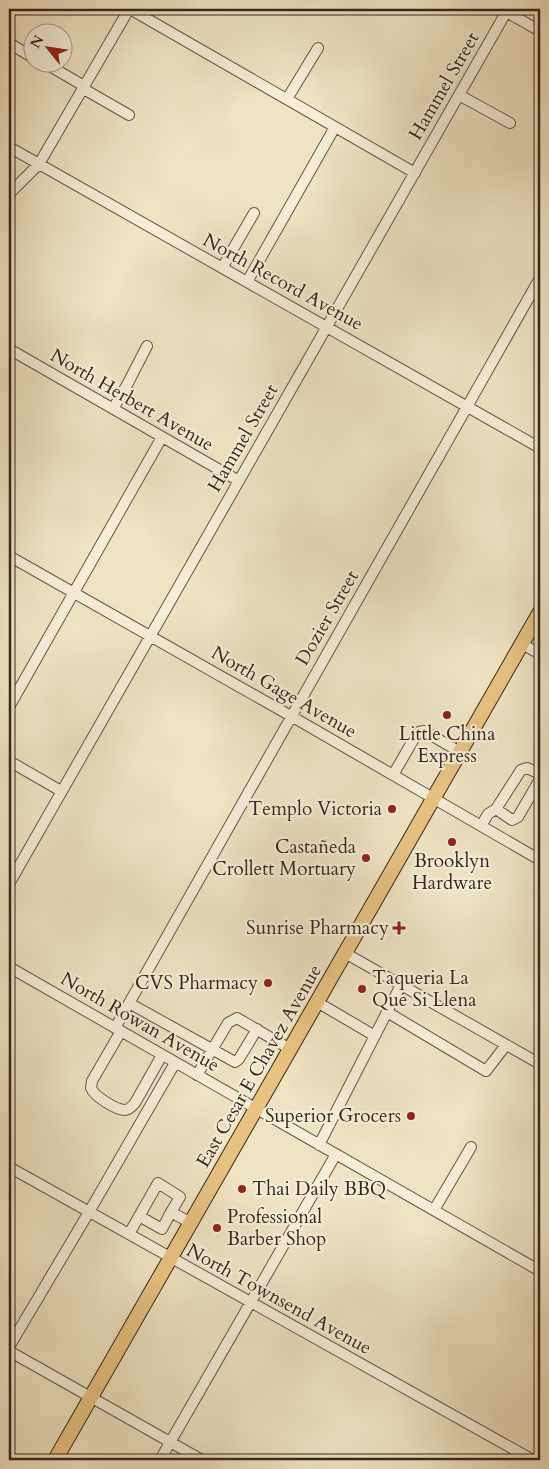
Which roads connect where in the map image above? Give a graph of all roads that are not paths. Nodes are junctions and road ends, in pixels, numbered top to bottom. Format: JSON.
{"nodes":[{"id":1,"x":130,"y":9,"type":"edge"},
{"id":2,"x":505,"y":10,"type":"edge"},
{"id":3,"x":540,"y":31,"type":"edge"},
{"id":4,"x":9,"y":43,"type":"edge"},
{"id":5,"x":318,"y":48,"type":"dead end"},
{"id":6,"x":22,"y":50,"type":"edge"},
{"id":7,"x":59,"y":72,"type":"edge"},
{"id":8,"x":83,"y":87,"type":"junction"},
{"id":9,"x":459,"y":95,"type":"junction"},
{"id":10,"x":287,"y":99,"type":"junction"},
{"id":11,"x":128,"y":115,"type":"dead end"},
{"id":12,"x":510,"y":123,"type":"dead end"},
{"id":13,"x":335,"y":127,"type":"junction"},
{"id":14,"x":9,"y":147,"type":"edge"},
{"id":15,"x":39,"y":164,"type":"junction"},
{"id":16,"x":415,"y":173,"type":"junction"},
{"id":17,"x":9,"y":194,"type":"edge"},
{"id":18,"x":254,"y":213,"type":"dead end"},
{"id":19,"x":222,"y":268,"type":"junction"},
{"id":20,"x":540,"y":278,"type":"edge"},
{"id":21,"x":247,"y":282,"type":"junction"},
{"id":22,"x":327,"y":327,"type":"junction"},
{"id":23,"x":147,"y":346,"type":"dead end"},
{"id":24,"x":9,"y":349,"type":"edge"},
{"id":25,"x":468,"y":406,"type":"junction"},
{"id":26,"x":113,"y":409,"type":"junction"},
{"id":27,"x":162,"y":437,"type":"junction"},
{"id":28,"x":540,"y":448,"type":"edge"},
{"id":29,"x":239,"y":481,"type":"junction"},
{"id":30,"x":9,"y":556,"type":"edge"},
{"id":31,"x":74,"y":593,"type":"junction"},
{"id":32,"x":540,"y":612,"type":"edge"},
{"id":33,"x":150,"y":636,"type":"junction"},
{"id":34,"x":522,"y":644,"type":"junction"},
{"id":35,"x":540,"y":654,"type":"edge"},
{"id":36,"x":9,"y":707,"type":"edge"},
{"id":37,"x":291,"y":716,"type":"junction"},
{"id":38,"x":460,"y":752,"type":"junction"},
{"id":39,"x":9,"y":761,"type":"edge"},
{"id":40,"x":393,"y":775,"type":"junction"},
{"id":41,"x":61,"y":792,"type":"junction"},
{"id":42,"x":433,"y":799,"type":"junction"},
{"id":43,"x":496,"y":809,"type":"junction"},
{"id":44,"x":481,"y":826,"type":"junction"},
{"id":45,"x":540,"y":860,"type":"edge"},
{"id":46,"x":9,"y":884,"type":"edge"},
{"id":47,"x":345,"y":953,"type":"junction"},
{"id":48,"x":9,"y":967,"type":"edge"},
{"id":49,"x":401,"y":985,"type":"junction"},
{"id":50,"x":317,"y":1002,"type":"junction"},
{"id":51,"x":129,"y":1003,"type":"junction"},
{"id":52,"x":387,"y":1012,"type":"junction"},
{"id":53,"x":257,"y":1029,"type":"junction"},
{"id":54,"x":118,"y":1030,"type":"junction"},
{"id":55,"x":375,"y":1036,"type":"junction"},
{"id":56,"x":506,"y":1045,"type":"junction"},
{"id":57,"x":290,"y":1049,"type":"junction"},
{"id":58,"x":212,"y":1050,"type":"junction"},
{"id":59,"x":162,"y":1055,"type":"junction"},
{"id":60,"x":176,"y":1063,"type":"junction"},
{"id":61,"x":540,"y":1064,"type":"edge"},
{"id":62,"x":198,"y":1075,"type":"junction"},
{"id":63,"x":256,"y":1109,"type":"junction"},
{"id":64,"x":319,"y":1145,"type":"junction"},
{"id":65,"x":471,"y":1147,"type":"dead end"},
{"id":66,"x":336,"y":1154,"type":"junction"},
{"id":67,"x":9,"y":1167,"type":"edge"},
{"id":68,"x":434,"y":1210,"type":"junction"},
{"id":69,"x":89,"y":1212,"type":"junction"},
{"id":70,"x":171,"y":1212,"type":"junction"},
{"id":71,"x":139,"y":1216,"type":"junction"},
{"id":72,"x":191,"y":1223,"type":"junction"},
{"id":73,"x":129,"y":1234,"type":"junction"},
{"id":74,"x":171,"y":1258,"type":"junction"},
{"id":75,"x":540,"y":1270,"type":"edge"},
{"id":76,"x":250,"y":1302,"type":"junction"},
{"id":77,"x":9,"y":1347,"type":"edge"},
{"id":78,"x":9,"y":1352,"type":"edge"},
{"id":79,"x":91,"y":1398,"type":"junction"},
{"id":80,"x":170,"y":1442,"type":"junction"},
{"id":81,"x":55,"y":1460,"type":"edge"},
{"id":82,"x":160,"y":1460,"type":"edge"},
{"id":83,"x":202,"y":1460,"type":"edge"},
{"id":84,"x":533,"y":1460,"type":"edge"}],
"edges":[{"from":1,"to":8,"type":"street"},
{"from":1,"to":10,"type":"street"},
{"from":2,"to":3,"type":"street"},
{"from":2,"to":9,"type":"street","name":"Hammel Street"},
{"from":4,"to":6,"type":"street"},
{"from":5,"to":10,"type":"street"},
{"from":7,"to":8,"type":"street"},
{"from":8,"to":11,"type":"street"},
{"from":8,"to":15,"type":"street"},
{"from":9,"to":12,"type":"street"},
{"from":9,"to":16,"type":"street","name":"Hammel Street"},
{"from":10,"to":13,"type":"street"},
{"from":13,"to":16,"type":"street"},
{"from":13,"to":21,"type":"street"},
{"from":14,"to":15,"type":"street","name":"North Record Avenue"},
{"from":15,"to":17,"type":"street"},
{"from":15,"to":19,"type":"street","name":"North Record Avenue"},
{"from":16,"to":22,"type":"street","name":"Hammel Street"},
{"from":18,"to":19,"type":"street"},
{"from":19,"to":21,"type":"street","name":"North Record Avenue"},
{"from":20,"to":25,"type":"street","name":"Dozier Street"},
{"from":21,"to":22,"type":"street","name":"North Record Avenue"},
{"from":22,"to":25,"type":"street","name":"North Record Avenue"},
{"from":22,"to":29,"type":"street","name":"Hammel Street"},
{"from":23,"to":26,"type":"street"},
{"from":24,"to":26,"type":"street","name":"North Herbert Avenue"},
{"from":25,"to":28,"type":"street","name":"North Record Avenue"},
{"from":25,"to":37,"type":"street","name":"Dozier Street"},
{"from":26,"to":27,"type":"street","name":"North Herbert Avenue"},
{"from":27,"to":29,"type":"street","name":"North Herbert Avenue"},
{"from":27,"to":31,"type":"street"},
{"from":29,"to":33,"type":"street","name":"Hammel Street"},
{"from":30,"to":31,"type":"street","name":"North Gage Avenue"},
{"from":31,"to":33,"type":"street","name":"North Gage Avenue"},
{"from":31,"to":36,"type":"street"},
{"from":32,"to":34,"type":"main road","name":"East Cesar E Chavez Avenue"},
{"from":33,"to":37,"type":"street","name":"North Gage Avenue"},
{"from":33,"to":41,"type":"street","name":"Hammel Street"},
{"from":34,"to":35,"type":"street"},
{"from":34,"to":38,"type":"main road","name":"East Cesar E Chavez Avenue"},
{"from":37,"to":40,"type":"street","name":"North Gage Avenue"},
{"from":37,"to":51,"type":"street","name":"Dozier Street"},
{"from":38,"to":40,"type":"street"},
{"from":38,"to":42,"type":"main road","name":"East Cesar E Chavez Avenue"},
{"from":39,"to":41,"type":"street"},
{"from":40,"to":42,"type":"street","name":"North Gage Avenue"},
{"from":41,"to":46,"type":"street","name":"Hammel Street"},
{"from":42,"to":44,"type":"street","name":"North Gage Avenue"},
{"from":42,"to":47,"type":"main road","name":"East Cesar E Chavez Avenue"},
{"from":43,"to":43,"type":"street"},
{"from":43,"to":44,"type":"street"},
{"from":44,"to":45,"type":"street","name":"North Gage Avenue"},
{"from":47,"to":49,"type":"street"},
{"from":47,"to":50,"type":"main road","name":"East Cesar E Chavez Avenue"},
{"from":48,"to":54,"type":"street","name":"North Rowan Avenue"},
{"from":49,"to":52,"type":"street"},
{"from":49,"to":56,"type":"street"},
{"from":50,"to":55,"type":"street"},
{"from":50,"to":57,"type":"main road","name":"East Cesar E Chavez Avenue"},
{"from":51,"to":54,"type":"street","name":"Dozier Street"},
{"from":51,"to":58,"type":"street"},
{"from":52,"to":55,"type":"street"},
{"from":52,"to":56,"type":"street"},
{"from":53,"to":57,"type":"street"},
{"from":53,"to":58,"type":"street"},
{"from":53,"to":58,"type":"street"},
{"from":54,"to":59,"type":"street","name":"North Rowan Avenue"},
{"from":54,"to":59,"type":"street","name":"Dozier Street"},
{"from":55,"to":64,"type":"street"},
{"from":56,"to":61,"type":"street"},
{"from":57,"to":63,"type":"main road","name":"East Cesar E Chavez Avenue"},
{"from":58,"to":62,"type":"street"},
{"from":59,"to":60,"type":"street","name":"North Rowan Avenue"},
{"from":60,"to":62,"type":"street","name":"North Rowan Avenue"},
{"from":60,"to":69,"type":"street"},
{"from":62,"to":63,"type":"street","name":"North Rowan Avenue"},
{"from":63,"to":64,"type":"street","name":"North Rowan Avenue"},
{"from":63,"to":72,"type":"main road","name":"East Cesar E Chavez Avenue"},
{"from":64,"to":66,"type":"street","name":"North Rowan Avenue"},
{"from":65,"to":68,"type":"street"},
{"from":66,"to":68,"type":"street","name":"North Rowan Avenue"},
{"from":66,"to":76,"type":"street"},
{"from":67,"to":69,"type":"street","name":"North Townsend Avenue"},
{"from":68,"to":75,"type":"street","name":"North Rowan Avenue"},
{"from":69,"to":73,"type":"street","name":"North Townsend Avenue"},
{"from":69,"to":77,"type":"street"},
{"from":70,"to":71,"type":"street"},
{"from":70,"to":71,"type":"street"},
{"from":70,"to":72,"type":"street"},
{"from":71,"to":73,"type":"street"},
{"from":72,"to":74,"type":"main road","name":"East Cesar E Chavez Avenue"},
{"from":73,"to":74,"type":"street","name":"North Townsend Avenue"},
{"from":74,"to":76,"type":"street","name":"North Townsend Avenue"},
{"from":74,"to":79,"type":"main road","name":"East Cesar E Chavez Avenue"},
{"from":76,"to":80,"type":"street"},
{"from":76,"to":84,"type":"street","name":"North Townsend Avenue"},
{"from":78,"to":79,"type":"street"},
{"from":79,"to":80,"type":"street"},
{"from":79,"to":81,"type":"main road","name":"East Cesar E Chavez Avenue"},
{"from":80,"to":82,"type":"street"},
{"from":80,"to":83,"type":"street"}]}
